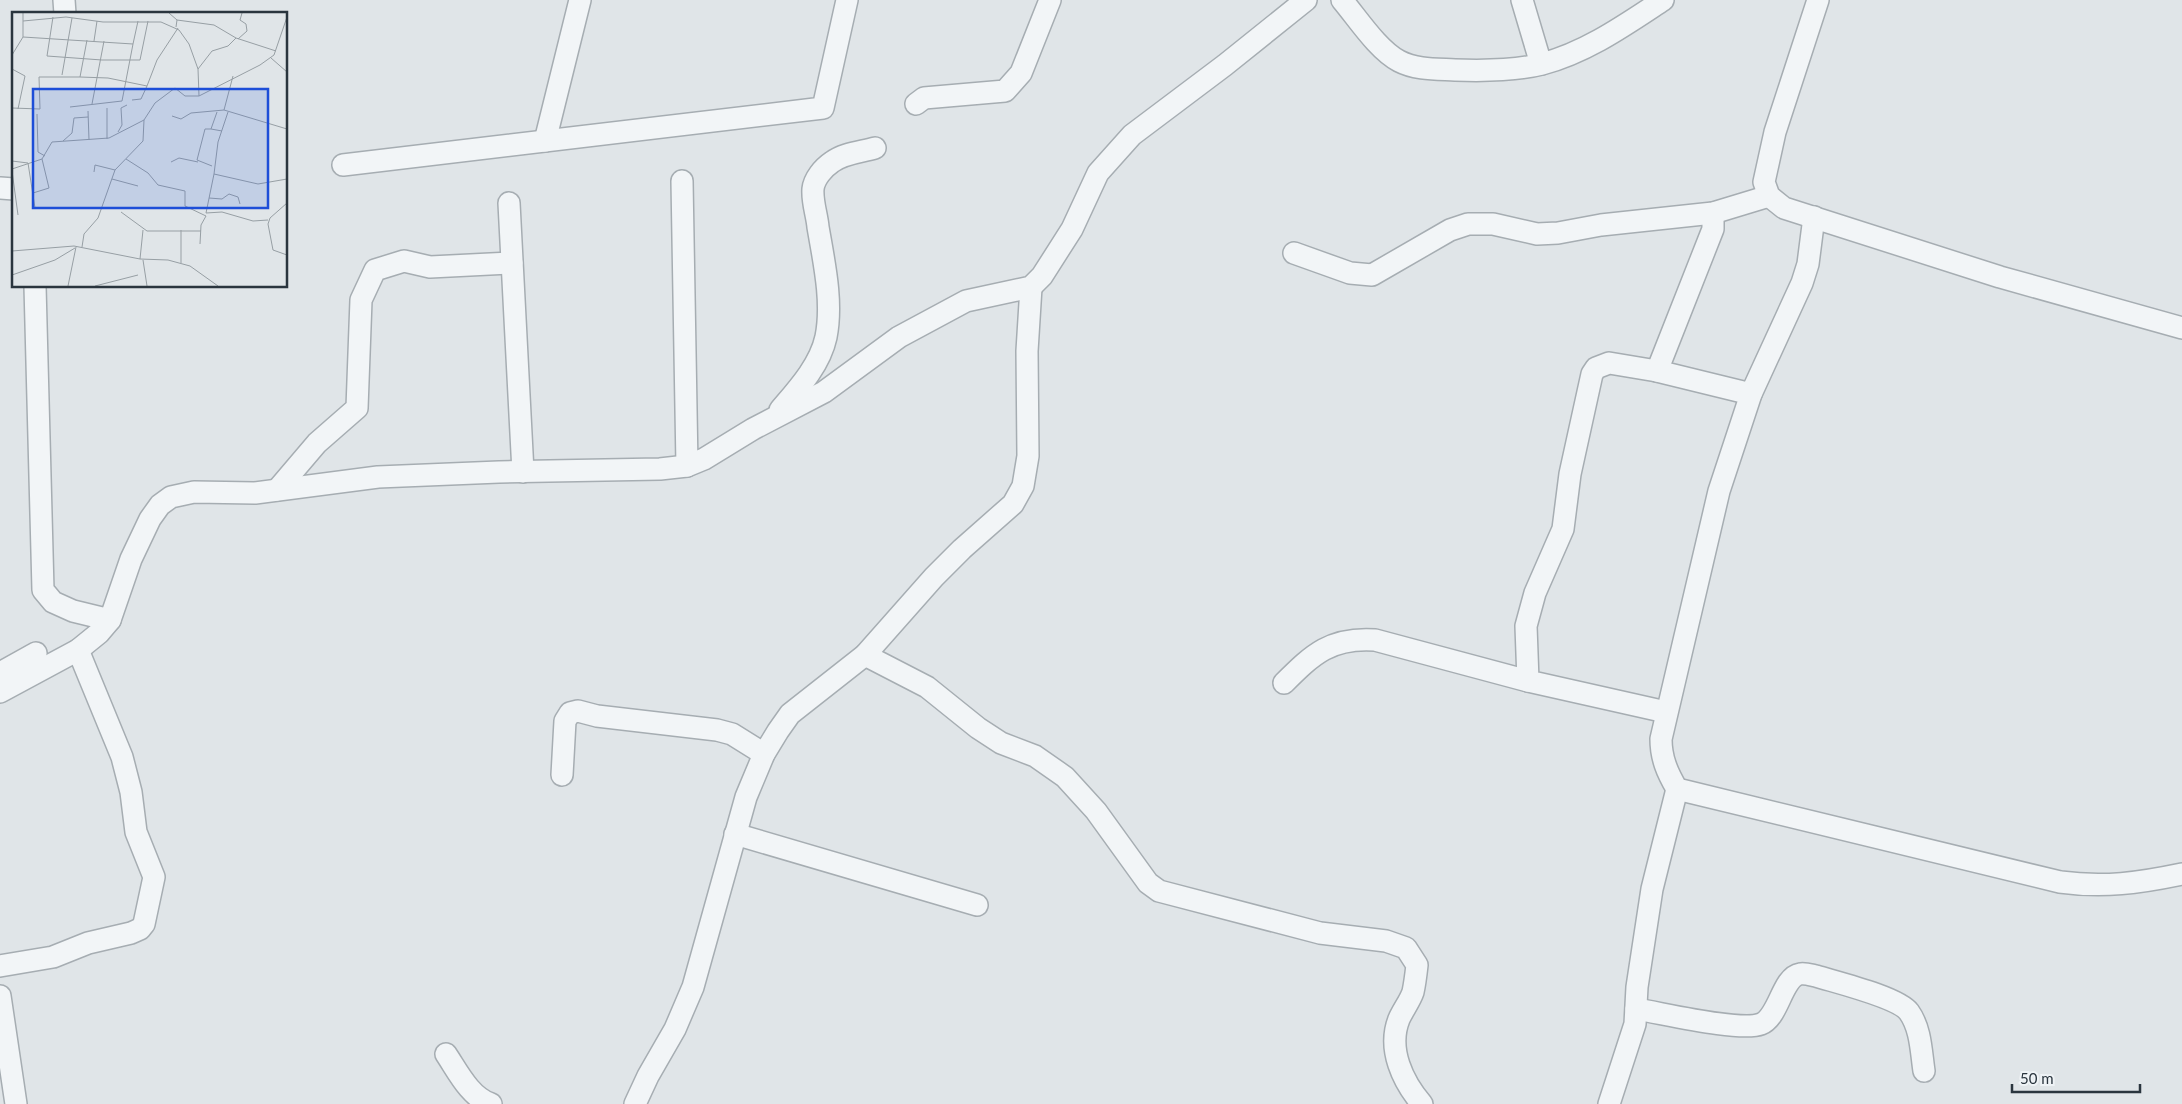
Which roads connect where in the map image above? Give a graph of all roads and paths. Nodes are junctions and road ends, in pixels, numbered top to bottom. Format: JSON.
{"nodes":[{"id":1,"x":580,"y":0,"type":"edge"},
{"id":2,"x":847,"y":0,"type":"edge"},
{"id":3,"x":1050,"y":0,"type":"edge"},
{"id":4,"x":1306,"y":0,"type":"edge"},
{"id":5,"x":1342,"y":0,"type":"edge"},
{"id":6,"x":1522,"y":0,"type":"edge"},
{"id":7,"x":1663,"y":0,"type":"edge"},
{"id":8,"x":1818,"y":0,"type":"edge"},
{"id":9,"x":1542,"y":64,"type":"junction"},
{"id":10,"x":916,"y":104,"type":"dead end"},
{"id":11,"x":545,"y":141,"type":"junction"},
{"id":12,"x":875,"y":148,"type":"dead end"},
{"id":13,"x":343,"y":165,"type":"dead end"},
{"id":14,"x":682,"y":181,"type":"dead end"},
{"id":15,"x":1769,"y":196,"type":"junction"},
{"id":16,"x":509,"y":203,"type":"dead end"},
{"id":17,"x":1712,"y":213,"type":"junction"},
{"id":18,"x":1814,"y":217,"type":"junction"},
{"id":19,"x":1294,"y":253,"type":"dead end"},
{"id":20,"x":512,"y":263,"type":"junction"},
{"id":21,"x":1031,"y":287,"type":"junction"},
{"id":22,"x":35,"y":288,"type":"edge"},
{"id":23,"x":2182,"y":328,"type":"edge"},
{"id":24,"x":1657,"y":371,"type":"junction"},
{"id":25,"x":1751,"y":394,"type":"junction"},
{"id":26,"x":774,"y":418,"type":"junction"},
{"id":27,"x":687,"y":466,"type":"junction"},
{"id":28,"x":523,"y":472,"type":"junction"},
{"id":29,"x":277,"y":490,"type":"junction"},
{"id":30,"x":110,"y":620,"type":"junction"},
{"id":31,"x":78,"y":650,"type":"junction"},
{"id":32,"x":36,"y":653,"type":"dead end"},
{"id":33,"x":865,"y":655,"type":"junction"},
{"id":34,"x":0,"y":673,"type":"edge"},
{"id":35,"x":1528,"y":681,"type":"junction"},
{"id":36,"x":1284,"y":683,"type":"dead end"},
{"id":37,"x":0,"y":692,"type":"edge"},
{"id":38,"x":1666,"y":712,"type":"junction"},
{"id":39,"x":764,"y":754,"type":"junction"},
{"id":40,"x":562,"y":775,"type":"dead end"},
{"id":41,"x":1676,"y":789,"type":"junction"},
{"id":42,"x":735,"y":834,"type":"junction"},
{"id":43,"x":2182,"y":874,"type":"edge"},
{"id":44,"x":977,"y":905,"type":"dead end"},
{"id":45,"x":0,"y":966,"type":"edge"},
{"id":46,"x":0,"y":996,"type":"edge"},
{"id":47,"x":1636,"y":1009,"type":"junction"},
{"id":48,"x":446,"y":1054,"type":"dead end"},
{"id":49,"x":1924,"y":1071,"type":"dead end"},
{"id":50,"x":16,"y":1104,"type":"edge"},
{"id":51,"x":491,"y":1104,"type":"edge"},
{"id":52,"x":635,"y":1104,"type":"edge"},
{"id":53,"x":1422,"y":1104,"type":"edge"},
{"id":54,"x":1609,"y":1104,"type":"edge"}],
"edges":[{"from":1,"to":11,"type":"street"},
{"from":2,"to":11,"type":"street"},
{"from":3,"to":10,"type":"street"},
{"from":4,"to":21,"type":"street"},
{"from":5,"to":9,"type":"street"},
{"from":6,"to":9,"type":"street"},
{"from":7,"to":9,"type":"street"},
{"from":8,"to":15,"type":"street"},
{"from":11,"to":13,"type":"street"},
{"from":12,"to":26,"type":"street"},
{"from":14,"to":27,"type":"street"},
{"from":15,"to":17,"type":"street"},
{"from":15,"to":18,"type":"street"},
{"from":16,"to":20,"type":"street"},
{"from":17,"to":19,"type":"street"},
{"from":17,"to":24,"type":"street"},
{"from":18,"to":23,"type":"street"},
{"from":18,"to":25,"type":"street"},
{"from":20,"to":28,"type":"street"},
{"from":20,"to":29,"type":"street"},
{"from":21,"to":26,"type":"street"},
{"from":21,"to":33,"type":"street"},
{"from":22,"to":30,"type":"street"},
{"from":24,"to":25,"type":"street"},
{"from":24,"to":35,"type":"street"},
{"from":25,"to":38,"type":"street"},
{"from":26,"to":27,"type":"street"},
{"from":27,"to":28,"type":"street"},
{"from":28,"to":29,"type":"street"},
{"from":29,"to":30,"type":"street"},
{"from":30,"to":31,"type":"street"},
{"from":31,"to":37,"type":"street"},
{"from":31,"to":45,"type":"street"},
{"from":32,"to":34,"type":"street"},
{"from":33,"to":39,"type":"street"},
{"from":33,"to":53,"type":"street"},
{"from":35,"to":36,"type":"street"},
{"from":35,"to":38,"type":"street"},
{"from":38,"to":41,"type":"street"},
{"from":39,"to":40,"type":"street"},
{"from":39,"to":42,"type":"street"},
{"from":41,"to":43,"type":"street"},
{"from":41,"to":47,"type":"street"},
{"from":42,"to":44,"type":"street"},
{"from":42,"to":52,"type":"street"},
{"from":46,"to":50,"type":"street"},
{"from":47,"to":49,"type":"street"},
{"from":47,"to":54,"type":"street"},
{"from":48,"to":51,"type":"street"}]}
